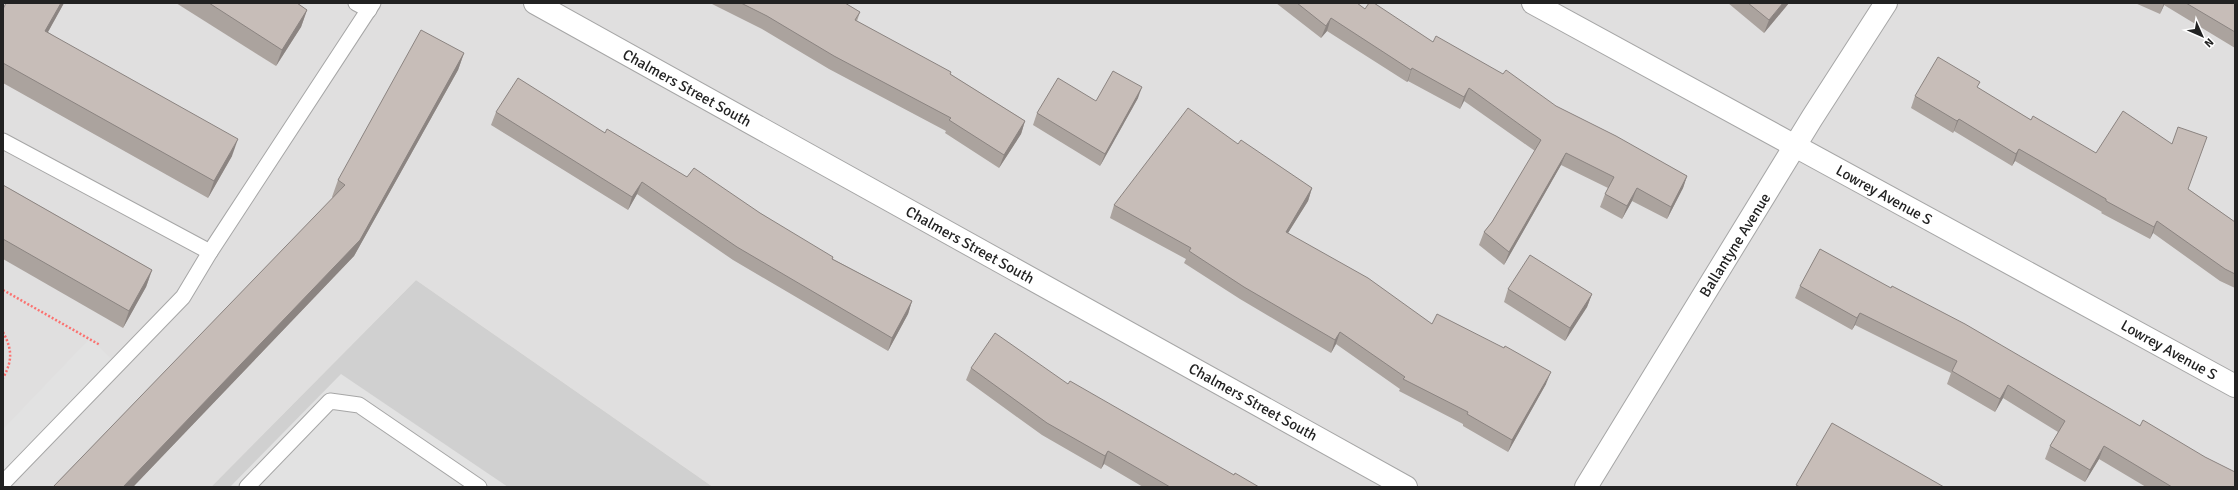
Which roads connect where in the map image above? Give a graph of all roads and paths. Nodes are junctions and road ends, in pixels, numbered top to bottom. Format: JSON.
{"nodes":[{"id":1,"x":535,"y":3,"type":"edge"},
{"id":2,"x":1534,"y":3,"type":"edge"},
{"id":3,"x":1886,"y":3,"type":"edge"},
{"id":4,"x":366,"y":5,"type":"edge"},
{"id":5,"x":3,"y":141,"type":"edge"},
{"id":6,"x":1795,"y":146,"type":"junction"},
{"id":7,"x":210,"y":252,"type":"junction"},
{"id":8,"x":3,"y":290,"type":"edge"},
{"id":9,"x":3,"y":332,"type":"edge"},
{"id":10,"x":123,"y":358,"type":"junction"},
{"id":11,"x":3,"y":378,"type":"edge"},
{"id":12,"x":2235,"y":386,"type":"edge"},
{"id":13,"x":3,"y":483,"type":"edge"},
{"id":14,"x":247,"y":487,"type":"edge"},
{"id":15,"x":479,"y":487,"type":"edge"},
{"id":16,"x":1406,"y":487,"type":"edge"},
{"id":17,"x":1586,"y":487,"type":"edge"}],
"edges":[{"from":1,"to":16,"type":"street","name":"Chalmers Street South"},
{"from":2,"to":6,"type":"street","name":"Lowrey Avenue S"},
{"from":3,"to":6,"type":"street","name":"Ballantyne Avenue"},
{"from":4,"to":7,"type":"lane"},
{"from":5,"to":7,"type":"lane"},
{"from":6,"to":12,"type":"street","name":"Lowrey Avenue S"},
{"from":6,"to":17,"type":"street","name":"Ballantyne Avenue"},
{"from":7,"to":10,"type":"lane"},
{"from":8,"to":10,"type":"path"},
{"from":9,"to":11,"type":"path"},
{"from":10,"to":13,"type":"lane"},
{"from":14,"to":15,"type":"lane"}]}
